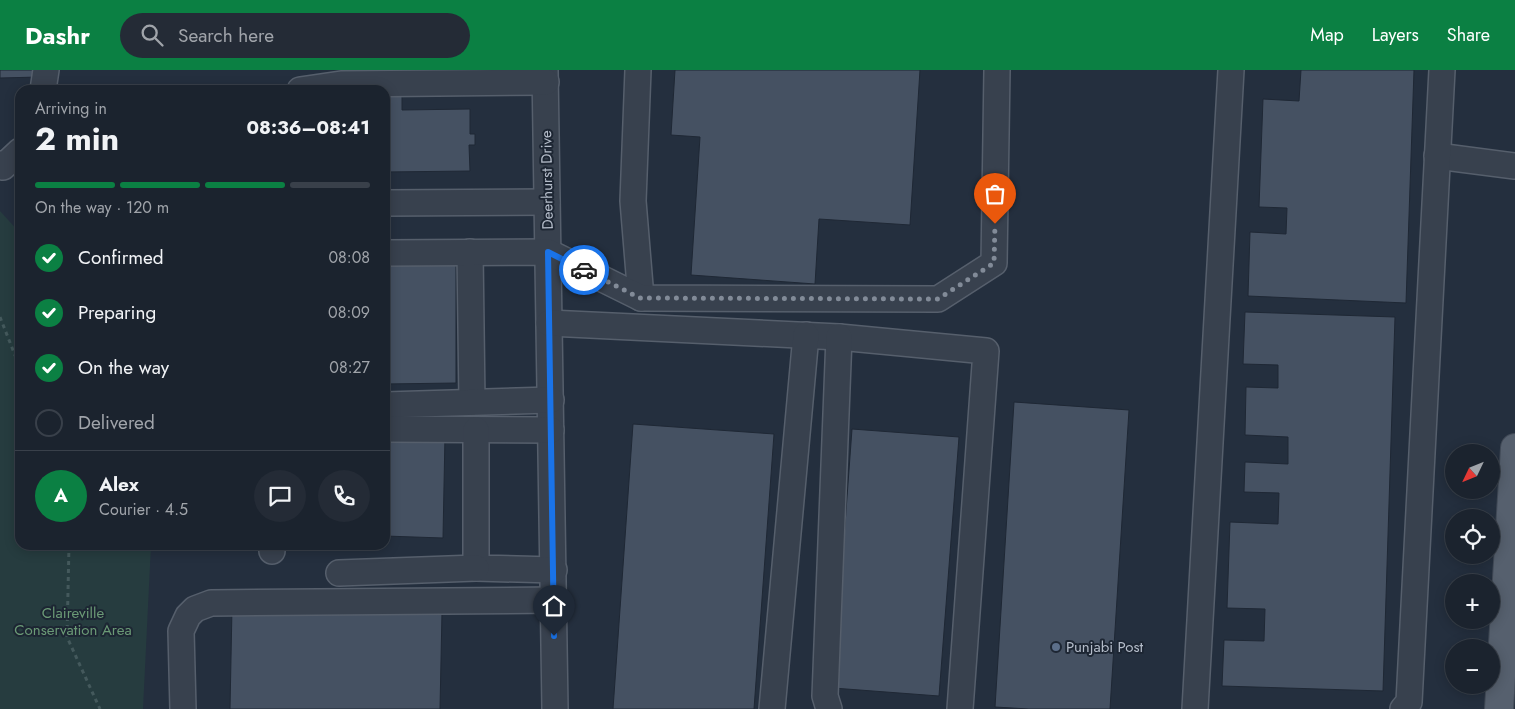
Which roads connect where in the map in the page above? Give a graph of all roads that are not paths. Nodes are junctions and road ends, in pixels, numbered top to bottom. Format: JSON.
{"nodes":[{"id":1,"x":46,"y":70,"type":"edge"},
{"id":2,"x":638,"y":70,"type":"edge"},
{"id":3,"x":998,"y":70,"type":"edge"},
{"id":4,"x":1231,"y":70,"type":"edge"},
{"id":5,"x":1442,"y":70,"type":"edge"},
{"id":6,"x":546,"y":76,"type":"edge"},
{"id":7,"x":44,"y":85,"type":"edge"},
{"id":8,"x":334,"y":85,"type":"edge"},
{"id":9,"x":15,"y":156,"type":"edge"},
{"id":10,"x":1437,"y":156,"type":"junction"},
{"id":11,"x":0,"y":164,"type":"edge"},
{"id":12,"x":1515,"y":166,"type":"edge"},
{"id":13,"x":548,"y":202,"type":"junction"},
{"id":14,"x":390,"y":204,"type":"edge"},
{"id":15,"x":470,"y":252,"type":"junction"},
{"id":16,"x":548,"y":252,"type":"junction"},
{"id":17,"x":390,"y":253,"type":"edge"},
{"id":18,"x":640,"y":298,"type":"junction"},
{"id":19,"x":550,"y":323,"type":"junction"},
{"id":20,"x":806,"y":335,"type":"junction"},
{"id":21,"x":839,"y":337,"type":"junction"},
{"id":22,"x":551,"y":400,"type":"junction"},
{"id":23,"x":472,"y":402,"type":"junction"},
{"id":24,"x":390,"y":404,"type":"edge"},
{"id":25,"x":390,"y":429,"type":"edge"},
{"id":26,"x":476,"y":430,"type":"junction"},
{"id":27,"x":551,"y":430,"type":"junction"},
{"id":28,"x":1515,"y":448,"type":"edge"},
{"id":29,"x":476,"y":568,"type":"junction"},
{"id":30,"x":554,"y":570,"type":"junction"},
{"id":31,"x":339,"y":572,"type":"dead end"},
{"id":32,"x":554,"y":600,"type":"junction"},
{"id":33,"x":183,"y":709,"type":"edge"},
{"id":34,"x":555,"y":709,"type":"edge"},
{"id":35,"x":772,"y":709,"type":"edge"},
{"id":36,"x":829,"y":709,"type":"edge"},
{"id":37,"x":960,"y":709,"type":"edge"},
{"id":38,"x":1195,"y":709,"type":"edge"},
{"id":39,"x":1402,"y":709,"type":"edge"},
{"id":40,"x":1499,"y":709,"type":"edge"}],
"edges":[{"from":1,"to":7,"type":"street"},
{"from":2,"to":18,"type":"street"},
{"from":3,"to":18,"type":"street"},
{"from":4,"to":38,"type":"street"},
{"from":5,"to":10,"type":"street"},
{"from":6,"to":8,"type":"street"},
{"from":6,"to":13,"type":"street","name":"Deerhurst Drive"},
{"from":9,"to":11,"type":"street"},
{"from":10,"to":12,"type":"street"},
{"from":10,"to":39,"type":"street"},
{"from":13,"to":14,"type":"street"},
{"from":13,"to":16,"type":"street","name":"Deerhurst Drive"},
{"from":15,"to":16,"type":"street"},
{"from":15,"to":17,"type":"street"},
{"from":15,"to":23,"type":"street"},
{"from":16,"to":18,"type":"street"},
{"from":16,"to":19,"type":"street","name":"Deerhurst Drive"},
{"from":19,"to":20,"type":"street"},
{"from":19,"to":22,"type":"street","name":"Deerhurst Drive"},
{"from":20,"to":21,"type":"street"},
{"from":20,"to":35,"type":"street"},
{"from":21,"to":36,"type":"street"},
{"from":21,"to":37,"type":"street"},
{"from":22,"to":23,"type":"street"},
{"from":22,"to":27,"type":"street","name":"Deerhurst Drive"},
{"from":23,"to":24,"type":"street"},
{"from":25,"to":26,"type":"street"},
{"from":26,"to":27,"type":"street"},
{"from":26,"to":29,"type":"street"},
{"from":27,"to":30,"type":"street","name":"Deerhurst Drive"},
{"from":28,"to":40,"type":"main road"},
{"from":29,"to":30,"type":"street"},
{"from":29,"to":31,"type":"street"},
{"from":30,"to":32,"type":"street","name":"Deerhurst Drive"},
{"from":32,"to":33,"type":"street"},
{"from":32,"to":34,"type":"street","name":"Deerhurst Drive"}]}
